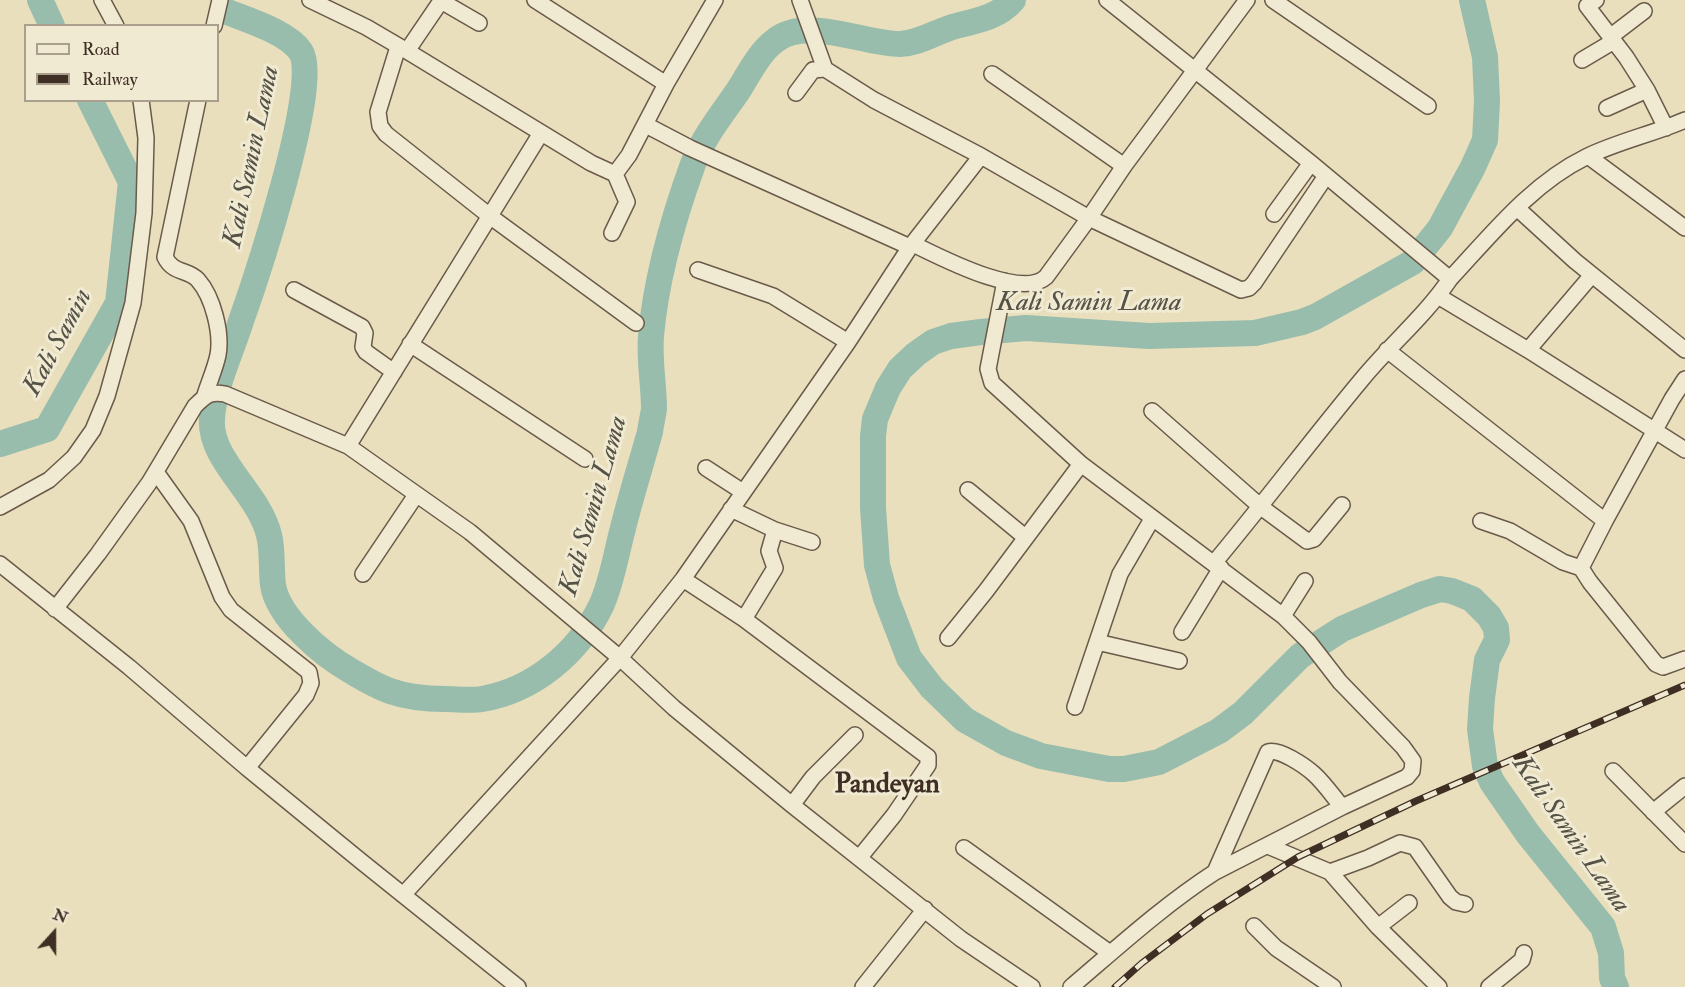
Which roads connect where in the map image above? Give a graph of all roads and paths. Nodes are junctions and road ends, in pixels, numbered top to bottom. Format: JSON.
{"nodes":[{"id":1,"x":102,"y":0,"type":"edge"},
{"id":2,"x":310,"y":0,"type":"edge"},
{"id":3,"x":535,"y":0,"type":"edge"},
{"id":4,"x":715,"y":0,"type":"edge"},
{"id":5,"x":800,"y":0,"type":"edge"},
{"id":6,"x":1107,"y":0,"type":"edge"},
{"id":7,"x":1247,"y":0,"type":"edge"},
{"id":8,"x":1273,"y":0,"type":"edge"},
{"id":9,"x":442,"y":1,"type":"edge"},
{"id":10,"x":1588,"y":2,"type":"edge"},
{"id":11,"x":1644,"y":11,"type":"dead end"},
{"id":12,"x":479,"y":23,"type":"dead end"},
{"id":13,"x":115,"y":24,"type":"edge"},
{"id":14,"x":1612,"y":39,"type":"junction"},
{"id":15,"x":403,"y":49,"type":"junction"},
{"id":16,"x":1582,"y":60,"type":"dead end"},
{"id":17,"x":825,"y":69,"type":"junction"},
{"id":18,"x":1195,"y":72,"type":"junction"},
{"id":19,"x":992,"y":74,"type":"dead end"},
{"id":20,"x":666,"y":84,"type":"junction"},
{"id":21,"x":1647,"y":90,"type":"junction"},
{"id":22,"x":796,"y":93,"type":"dead end"},
{"id":23,"x":141,"y":102,"type":"edge"},
{"id":24,"x":198,"y":102,"type":"edge"},
{"id":25,"x":1428,"y":106,"type":"dead end"},
{"id":26,"x":1607,"y":108,"type":"dead end"},
{"id":27,"x":1685,"y":120,"type":"edge"},
{"id":28,"x":646,"y":125,"type":"junction"},
{"id":29,"x":1666,"y":128,"type":"junction"},
{"id":30,"x":541,"y":133,"type":"junction"},
{"id":31,"x":981,"y":156,"type":"junction"},
{"id":32,"x":1588,"y":156,"type":"junction"},
{"id":33,"x":1311,"y":164,"type":"junction"},
{"id":34,"x":1124,"y":166,"type":"junction"},
{"id":35,"x":615,"y":174,"type":"junction"},
{"id":36,"x":1326,"y":177,"type":"junction"},
{"id":37,"x":1517,"y":208,"type":"junction"},
{"id":38,"x":1274,"y":214,"type":"dead end"},
{"id":39,"x":491,"y":217,"type":"junction"},
{"id":40,"x":1089,"y":218,"type":"junction"},
{"id":41,"x":1685,"y":228,"type":"edge"},
{"id":42,"x":612,"y":233,"type":"dead end"},
{"id":43,"x":911,"y":246,"type":"junction"},
{"id":44,"x":139,"y":256,"type":"junction"},
{"id":45,"x":165,"y":257,"type":"junction"},
{"id":46,"x":698,"y":270,"type":"dead end"},
{"id":47,"x":1592,"y":275,"type":"junction"},
{"id":48,"x":1450,"y":279,"type":"junction"},
{"id":49,"x":1005,"y":281,"type":"junction"},
{"id":50,"x":294,"y":291,"type":"dead end"},
{"id":51,"x":1438,"y":296,"type":"junction"},
{"id":52,"x":636,"y":323,"type":"dead end"},
{"id":53,"x":849,"y":342,"type":"junction"},
{"id":54,"x":410,"y":344,"type":"junction"},
{"id":55,"x":1387,"y":350,"type":"junction"},
{"id":56,"x":1528,"y":350,"type":"junction"},
{"id":57,"x":1685,"y":350,"type":"edge"},
{"id":58,"x":394,"y":372,"type":"junction"},
{"id":59,"x":1685,"y":379,"type":"edge"},
{"id":60,"x":205,"y":395,"type":"junction"},
{"id":61,"x":1152,"y":411,"type":"dead end"},
{"id":62,"x":1656,"y":430,"type":"junction"},
{"id":63,"x":348,"y":446,"type":"junction"},
{"id":64,"x":1685,"y":450,"type":"edge"},
{"id":65,"x":585,"y":459,"type":"dead end"},
{"id":66,"x":1081,"y":464,"type":"junction"},
{"id":67,"x":706,"y":468,"type":"dead end"},
{"id":68,"x":156,"y":472,"type":"junction"},
{"id":69,"x":968,"y":490,"type":"dead end"},
{"id":70,"x":744,"y":492,"type":"junction"},
{"id":71,"x":416,"y":495,"type":"junction"},
{"id":72,"x":1342,"y":505,"type":"dead end"},
{"id":73,"x":0,"y":507,"type":"edge"},
{"id":74,"x":1261,"y":507,"type":"junction"},
{"id":75,"x":731,"y":509,"type":"junction"},
{"id":76,"x":1152,"y":519,"type":"junction"},
{"id":77,"x":1481,"y":521,"type":"dead end"},
{"id":78,"x":1605,"y":521,"type":"junction"},
{"id":79,"x":775,"y":530,"type":"junction"},
{"id":80,"x":1025,"y":537,"type":"junction"},
{"id":81,"x":812,"y":542,"type":"dead end"},
{"id":82,"x":0,"y":564,"type":"edge"},
{"id":83,"x":1217,"y":565,"type":"junction"},
{"id":84,"x":1581,"y":568,"type":"junction"},
{"id":85,"x":363,"y":574,"type":"dead end"},
{"id":86,"x":683,"y":579,"type":"junction"},
{"id":87,"x":1305,"y":581,"type":"dead end"},
{"id":88,"x":55,"y":609,"type":"junction"},
{"id":89,"x":1282,"y":616,"type":"junction"},
{"id":90,"x":744,"y":619,"type":"junction"},
{"id":91,"x":1182,"y":632,"type":"dead end"},
{"id":92,"x":948,"y":638,"type":"dead end"},
{"id":93,"x":1097,"y":642,"type":"junction"},
{"id":94,"x":620,"y":658,"type":"junction"},
{"id":95,"x":1685,"y":659,"type":"edge"},
{"id":96,"x":1179,"y":661,"type":"dead end"},
{"id":97,"x":1075,"y":707,"type":"dead end"},
{"id":98,"x":855,"y":735,"type":"dead end"},
{"id":99,"x":247,"y":768,"type":"junction"},
{"id":100,"x":1613,"y":771,"type":"dead end"},
{"id":101,"x":1685,"y":786,"type":"edge"},
{"id":102,"x":792,"y":805,"type":"junction"},
{"id":103,"x":1342,"y":807,"type":"junction"},
{"id":104,"x":1653,"y":812,"type":"junction"},
{"id":105,"x":1685,"y":844,"type":"edge"},
{"id":106,"x":1268,"y":846,"type":"junction"},
{"id":107,"x":964,"y":849,"type":"dead end"},
{"id":108,"x":860,"y":857,"type":"junction"},
{"id":109,"x":1215,"y":872,"type":"junction"},
{"id":110,"x":1330,"y":872,"type":"junction"},
{"id":111,"x":403,"y":895,"type":"junction"},
{"id":112,"x":1409,"y":903,"type":"dead end"},
{"id":113,"x":1465,"y":904,"type":"dead end"},
{"id":114,"x":926,"y":909,"type":"junction"},
{"id":115,"x":1254,"y":926,"type":"dead end"},
{"id":116,"x":1378,"y":927,"type":"junction"},
{"id":117,"x":1110,"y":953,"type":"junction"},
{"id":118,"x":1524,"y":953,"type":"dead end"},
{"id":119,"x":518,"y":987,"type":"edge"},
{"id":120,"x":863,"y":987,"type":"edge"},
{"id":121,"x":1032,"y":987,"type":"edge"},
{"id":122,"x":1071,"y":987,"type":"edge"},
{"id":123,"x":1333,"y":987,"type":"edge"},
{"id":124,"x":1439,"y":987,"type":"edge"},
{"id":125,"x":1489,"y":987,"type":"edge"}],
"edges":[{"from":1,"to":13,"type":"street"},
{"from":2,"to":15,"type":"street"},
{"from":3,"to":20,"type":"street"},
{"from":4,"to":20,"type":"street"},
{"from":5,"to":17,"type":"street"},
{"from":6,"to":18,"type":"street"},
{"from":7,"to":18,"type":"street"},
{"from":8,"to":25,"type":"street"},
{"from":9,"to":12,"type":"street"},
{"from":9,"to":15,"type":"street"},
{"from":10,"to":14,"type":"street"},
{"from":11,"to":14,"type":"street"},
{"from":14,"to":16,"type":"street"},
{"from":14,"to":21,"type":"street"},
{"from":15,"to":30,"type":"street"},
{"from":15,"to":39,"type":"street"},
{"from":17,"to":22,"type":"street"},
{"from":17,"to":31,"type":"street"},
{"from":18,"to":33,"type":"street"},
{"from":18,"to":34,"type":"street"},
{"from":19,"to":34,"type":"street"},
{"from":20,"to":28,"type":"street"},
{"from":21,"to":26,"type":"street"},
{"from":21,"to":29,"type":"street"},
{"from":23,"to":44,"type":"street"},
{"from":24,"to":45,"type":"street"},
{"from":27,"to":29,"type":"street"},
{"from":28,"to":35,"type":"street"},
{"from":28,"to":43,"type":"street"},
{"from":29,"to":32,"type":"street"},
{"from":30,"to":35,"type":"street"},
{"from":30,"to":39,"type":"street"},
{"from":31,"to":40,"type":"street"},
{"from":31,"to":43,"type":"street"},
{"from":32,"to":37,"type":"street"},
{"from":32,"to":41,"type":"street"},
{"from":33,"to":36,"type":"street"},
{"from":33,"to":38,"type":"street"},
{"from":34,"to":40,"type":"street"},
{"from":35,"to":42,"type":"street"},
{"from":36,"to":40,"type":"street"},
{"from":36,"to":48,"type":"street"},
{"from":37,"to":47,"type":"street"},
{"from":37,"to":48,"type":"street"},
{"from":39,"to":52,"type":"street"},
{"from":39,"to":54,"type":"street"},
{"from":40,"to":49,"type":"street"},
{"from":43,"to":49,"type":"street"},
{"from":43,"to":53,"type":"street"},
{"from":44,"to":45,"type":"street"},
{"from":44,"to":73,"type":"street"},
{"from":45,"to":60,"type":"street"},
{"from":46,"to":53,"type":"street"},
{"from":47,"to":56,"type":"street"},
{"from":47,"to":57,"type":"street"},
{"from":48,"to":51,"type":"street"},
{"from":49,"to":66,"type":"street"},
{"from":50,"to":58,"type":"street"},
{"from":51,"to":55,"type":"street"},
{"from":51,"to":56,"type":"street"},
{"from":53,"to":70,"type":"street"},
{"from":54,"to":58,"type":"street"},
{"from":54,"to":65,"type":"street"},
{"from":55,"to":74,"type":"street"},
{"from":55,"to":78,"type":"street"},
{"from":56,"to":62,"type":"street"},
{"from":58,"to":63,"type":"street"},
{"from":59,"to":62,"type":"street"},
{"from":60,"to":63,"type":"street"},
{"from":60,"to":68,"type":"street"},
{"from":61,"to":74,"type":"street"},
{"from":62,"to":64,"type":"street"},
{"from":62,"to":78,"type":"street"},
{"from":63,"to":71,"type":"street"},
{"from":66,"to":76,"type":"street"},
{"from":66,"to":80,"type":"street"},
{"from":67,"to":70,"type":"street"},
{"from":68,"to":88,"type":"street"},
{"from":68,"to":99,"type":"street"},
{"from":69,"to":80,"type":"street"},
{"from":70,"to":75,"type":"street"},
{"from":71,"to":85,"type":"street"},
{"from":71,"to":94,"type":"street"},
{"from":72,"to":74,"type":"street"},
{"from":74,"to":83,"type":"street"},
{"from":75,"to":79,"type":"street"},
{"from":75,"to":86,"type":"street"},
{"from":76,"to":83,"type":"street"},
{"from":76,"to":93,"type":"street"},
{"from":77,"to":84,"type":"street"},
{"from":78,"to":84,"type":"street"},
{"from":79,"to":81,"type":"street"},
{"from":79,"to":90,"type":"street"},
{"from":80,"to":92,"type":"street"},
{"from":82,"to":88,"type":"street"},
{"from":83,"to":89,"type":"street"},
{"from":83,"to":91,"type":"street"},
{"from":84,"to":95,"type":"street"},
{"from":86,"to":90,"type":"street"},
{"from":86,"to":94,"type":"street"},
{"from":87,"to":89,"type":"street"},
{"from":88,"to":99,"type":"street"},
{"from":89,"to":103,"type":"street"},
{"from":90,"to":108,"type":"street"},
{"from":93,"to":96,"type":"street"},
{"from":93,"to":97,"type":"street"},
{"from":94,"to":102,"type":"street"},
{"from":94,"to":111,"type":"street"},
{"from":98,"to":102,"type":"street"},
{"from":99,"to":111,"type":"street"},
{"from":100,"to":104,"type":"street"},
{"from":101,"to":104,"type":"street"},
{"from":102,"to":108,"type":"street"},
{"from":103,"to":106,"type":"street"},
{"from":103,"to":109,"type":"street"},
{"from":104,"to":105,"type":"street"},
{"from":106,"to":109,"type":"street"},
{"from":106,"to":110,"type":"street"},
{"from":107,"to":117,"type":"street"},
{"from":108,"to":114,"type":"street"},
{"from":109,"to":117,"type":"street"},
{"from":110,"to":113,"type":"street"},
{"from":110,"to":116,"type":"street"},
{"from":111,"to":119,"type":"street"},
{"from":112,"to":116,"type":"street"},
{"from":114,"to":120,"type":"street"},
{"from":114,"to":121,"type":"street"},
{"from":115,"to":123,"type":"street"},
{"from":116,"to":124,"type":"street"},
{"from":117,"to":122,"type":"street"},
{"from":118,"to":125,"type":"street"}]}
